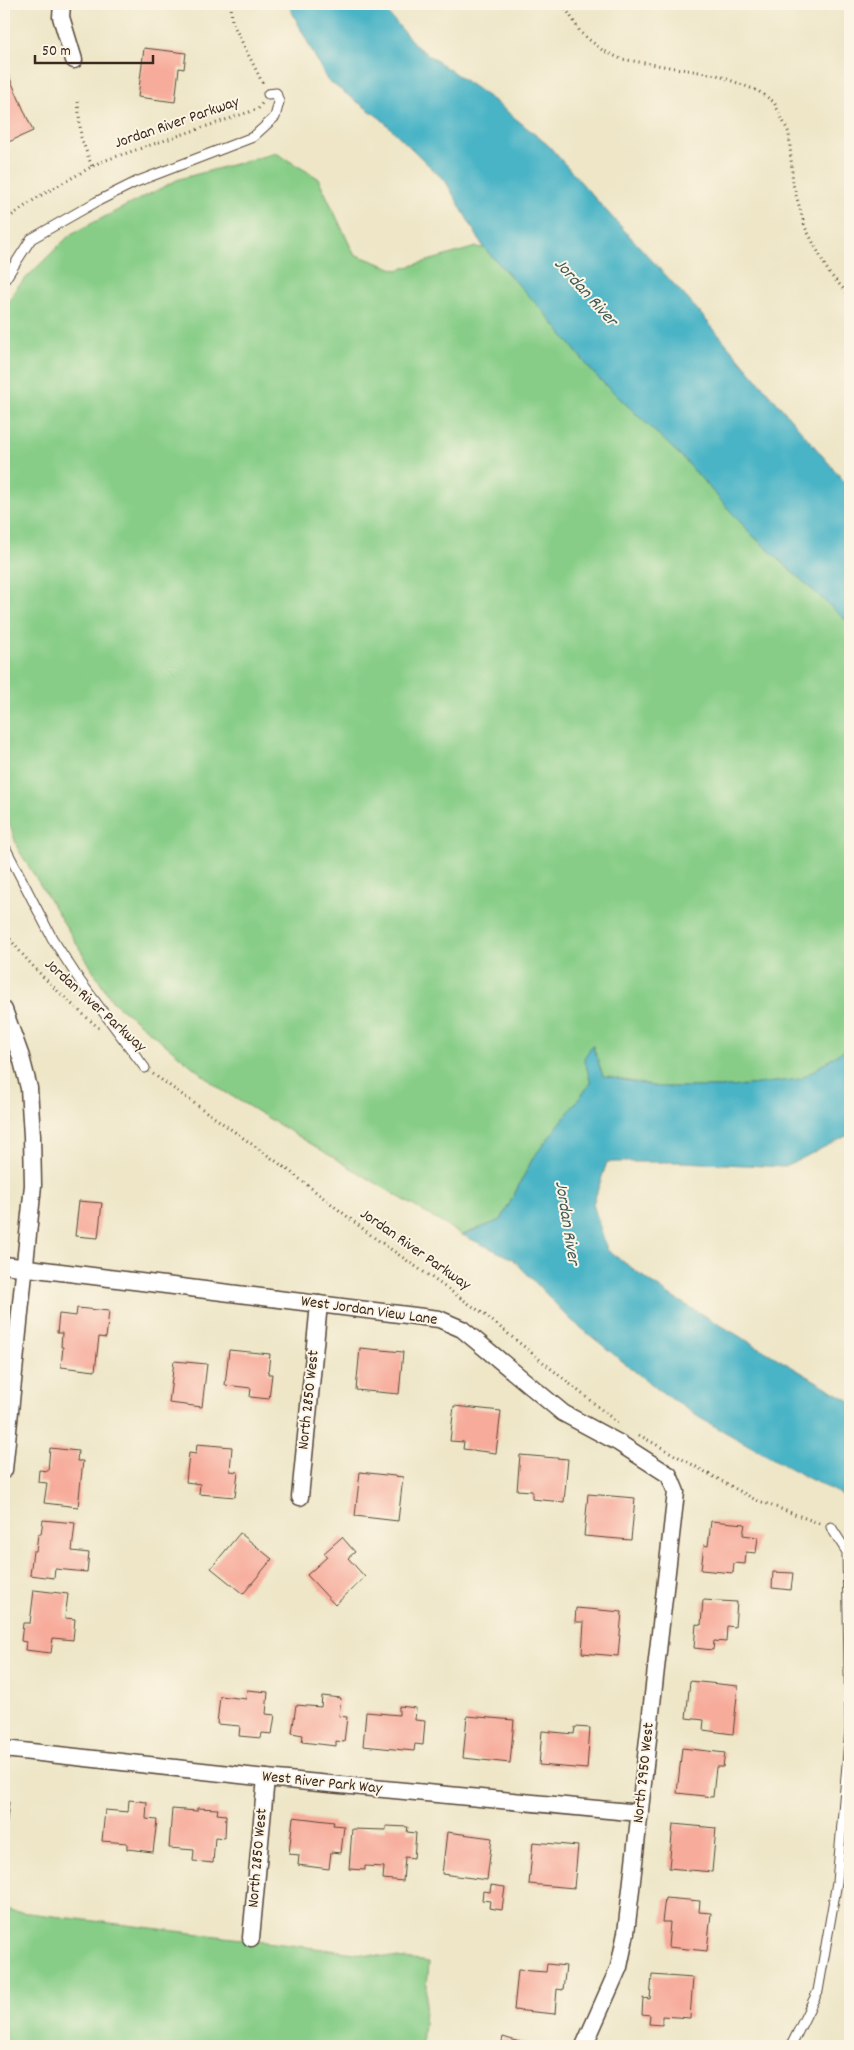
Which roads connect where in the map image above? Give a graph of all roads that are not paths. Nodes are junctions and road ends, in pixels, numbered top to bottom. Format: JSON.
{"nodes":[{"id":1,"x":62,"y":4,"type":"edge"},
{"id":2,"x":74,"y":60,"type":"dead end"},
{"id":3,"x":268,"y":94,"type":"road end"},
{"id":4,"x":4,"y":281,"type":"edge"},
{"id":5,"x":4,"y":845,"type":"edge"},
{"id":6,"x":4,"y":1010,"type":"edge"},
{"id":7,"x":145,"y":1068,"type":"road end"},
{"id":8,"x":4,"y":1265,"type":"edge"},
{"id":9,"x":24,"y":1267,"type":"junction"},
{"id":10,"x":319,"y":1304,"type":"junction"},
{"id":11,"x":4,"y":1470,"type":"edge"},
{"id":12,"x":676,"y":1492,"type":"joint"},
{"id":13,"x":300,"y":1497,"type":"dead end"},
{"id":14,"x":831,"y":1527,"type":"road end"},
{"id":15,"x":850,"y":1727,"type":"edge"},
{"id":16,"x":4,"y":1749,"type":"edge"},
{"id":17,"x":266,"y":1778,"type":"junction"},
{"id":18,"x":640,"y":1813,"type":"junction"},
{"id":19,"x":251,"y":1938,"type":"dead end"},
{"id":20,"x":584,"y":2046,"type":"edge"},
{"id":21,"x":791,"y":2046,"type":"edge"}],
"edges":[{"from":1,"to":2,"type":"street"},
{"from":3,"to":4,"type":"lane"},
{"from":5,"to":7,"type":"lane"},
{"from":6,"to":9,"type":"street"},
{"from":8,"to":9,"type":"street","name":"West Jordan View Lane"},
{"from":9,"to":10,"type":"street","name":"West Jordan View Lane"},
{"from":9,"to":11,"type":"street"},
{"from":10,"to":12,"type":"street","name":"West Jordan View Lane"},
{"from":10,"to":13,"type":"street","name":"North 2850 West"},
{"from":12,"to":18,"type":"street","name":"North 2950 West"},
{"from":14,"to":15,"type":"lane"},
{"from":15,"to":21,"type":"lane"},
{"from":16,"to":17,"type":"street","name":"West River Park Way"},
{"from":17,"to":18,"type":"street","name":"West River Park Way"},
{"from":17,"to":19,"type":"street","name":"North 2850 West"},
{"from":18,"to":20,"type":"street","name":"North 2950 West"}]}
